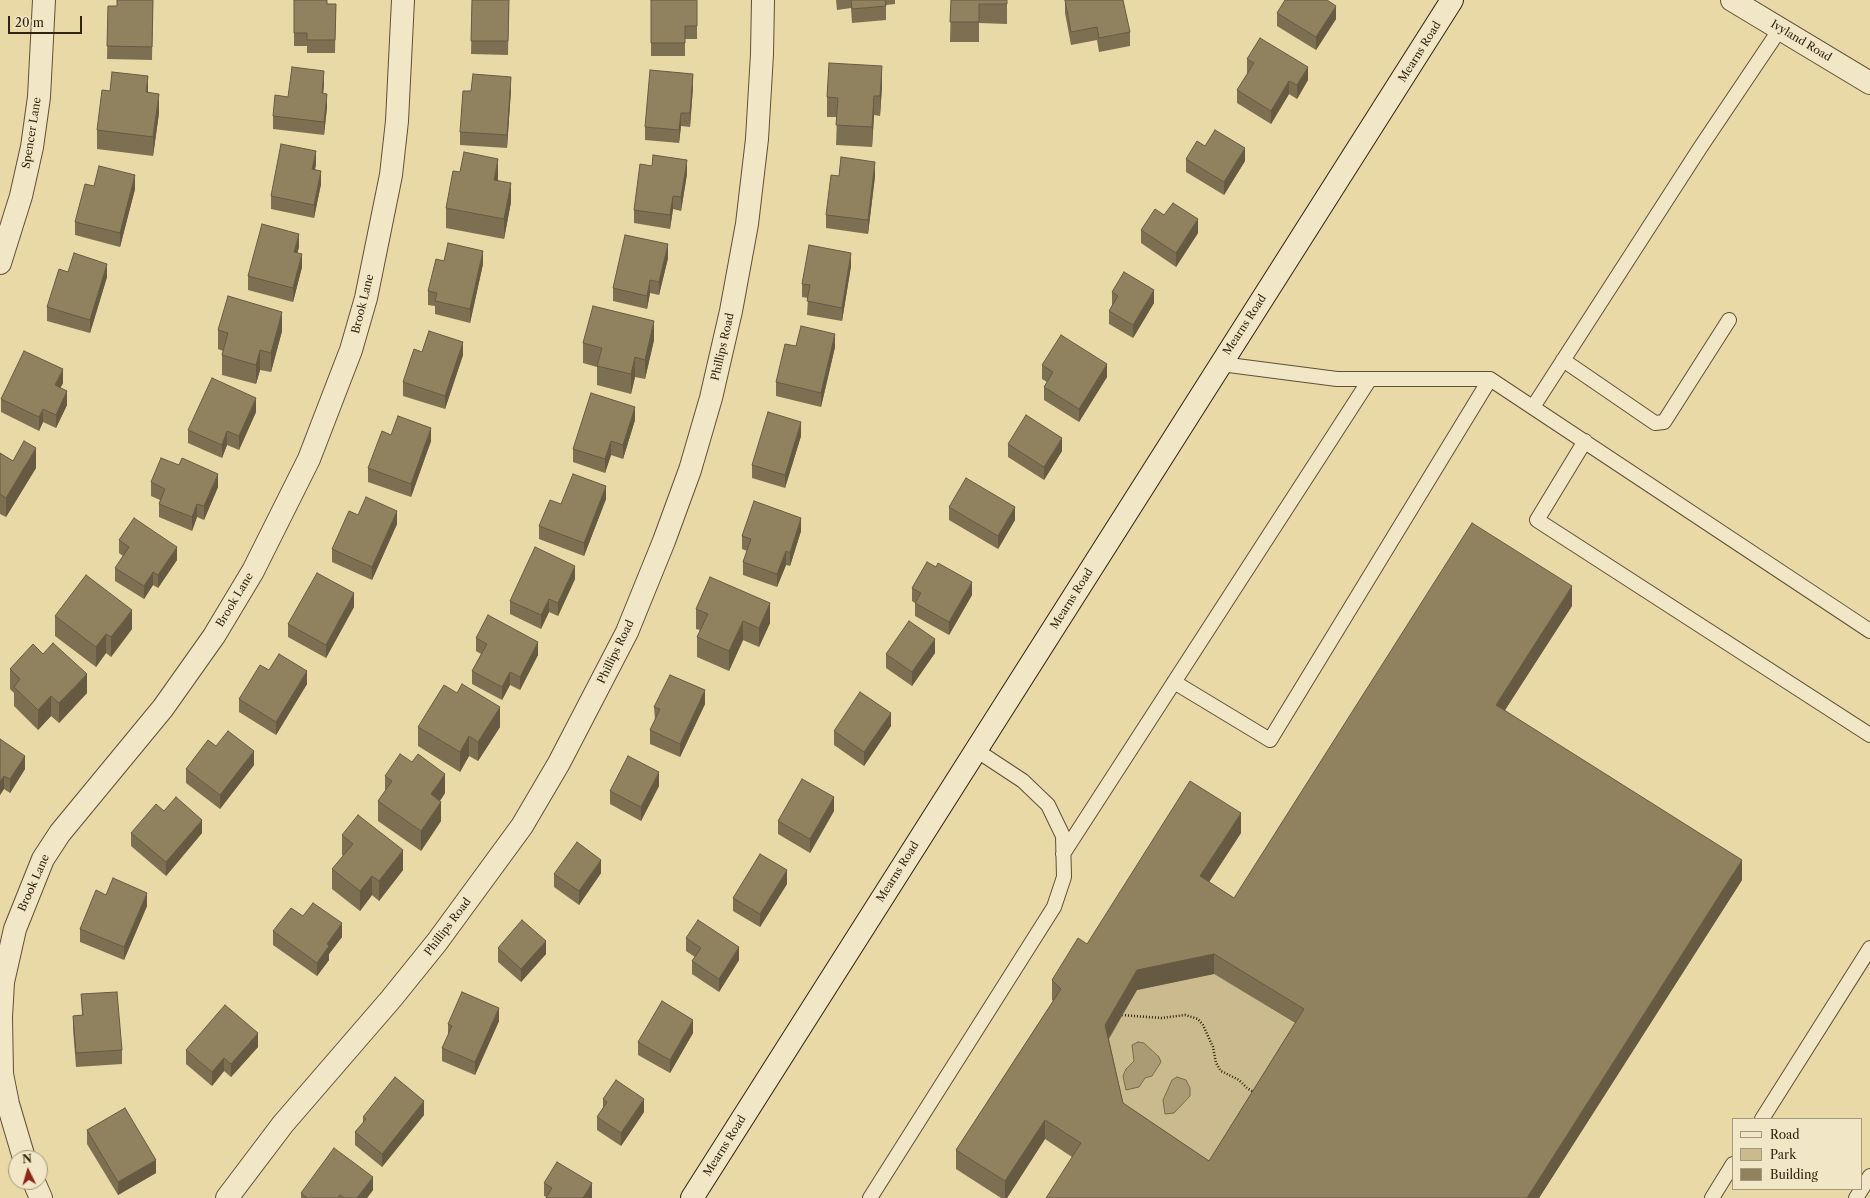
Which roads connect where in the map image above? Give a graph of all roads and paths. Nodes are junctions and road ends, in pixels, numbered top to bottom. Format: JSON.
{"nodes":[{"id":1,"x":44,"y":0,"type":"edge"},
{"id":2,"x":404,"y":0,"type":"edge"},
{"id":3,"x":763,"y":0,"type":"edge"},
{"id":4,"x":1452,"y":0,"type":"edge"},
{"id":5,"x":1732,"y":0,"type":"edge"},
{"id":6,"x":1780,"y":29,"type":"junction"},
{"id":7,"x":1870,"y":83,"type":"edge"},
{"id":8,"x":0,"y":263,"type":"edge"},
{"id":9,"x":1729,"y":320,"type":"dead end"},
{"id":10,"x":1563,"y":360,"type":"junction"},
{"id":11,"x":1221,"y":364,"type":"junction"},
{"id":12,"x":1370,"y":379,"type":"junction"},
{"id":13,"x":1490,"y":379,"type":"junction"},
{"id":14,"x":1532,"y":407,"type":"junction"},
{"id":15,"x":1584,"y":441,"type":"junction"},
{"id":16,"x":1870,"y":631,"type":"edge"},
{"id":17,"x":1174,"y":682,"type":"junction"},
{"id":18,"x":1870,"y":735,"type":"edge"},
{"id":19,"x":976,"y":750,"type":"junction"},
{"id":20,"x":1063,"y":854,"type":"junction"},
{"id":21,"x":1870,"y":948,"type":"edge"},
{"id":22,"x":1122,"y":1015,"type":"edge"},
{"id":23,"x":1257,"y":1094,"type":"edge"},
{"id":24,"x":1763,"y":1118,"type":"edge"},
{"id":25,"x":22,"y":1150,"type":"edge"},
{"id":26,"x":1732,"y":1166,"type":"edge"},
{"id":27,"x":1870,"y":1176,"type":"edge"},
{"id":28,"x":1862,"y":1189,"type":"edge"},
{"id":29,"x":227,"y":1198,"type":"edge"},
{"id":30,"x":692,"y":1198,"type":"edge"},
{"id":31,"x":870,"y":1198,"type":"edge"},
{"id":32,"x":1712,"y":1198,"type":"edge"}],
"edges":[{"from":1,"to":8,"type":"street","name":"Spencer Lane"},
{"from":2,"to":25,"type":"street","name":"Brook Lane"},
{"from":3,"to":29,"type":"street","name":"Phillips Road"},
{"from":4,"to":11,"type":"street","name":"Mearns Road"},
{"from":5,"to":6,"type":"street","name":"Ivyland Road"},
{"from":6,"to":7,"type":"street","name":"Ivyland Road"},
{"from":6,"to":10,"type":"lane"},
{"from":9,"to":10,"type":"lane"},
{"from":10,"to":14,"type":"lane"},
{"from":11,"to":12,"type":"lane"},
{"from":11,"to":19,"type":"street","name":"Mearns Road"},
{"from":12,"to":13,"type":"lane"},
{"from":12,"to":17,"type":"lane"},
{"from":13,"to":14,"type":"lane"},
{"from":13,"to":17,"type":"lane"},
{"from":14,"to":15,"type":"lane"},
{"from":15,"to":16,"type":"lane"},
{"from":15,"to":18,"type":"lane"},
{"from":17,"to":20,"type":"lane"},
{"from":19,"to":20,"type":"lane"},
{"from":19,"to":30,"type":"street","name":"Mearns Road"},
{"from":20,"to":31,"type":"lane"},
{"from":21,"to":24,"type":"lane"},
{"from":22,"to":23,"type":"path"},
{"from":26,"to":32,"type":"lane"},
{"from":27,"to":28,"type":"lane"}]}
